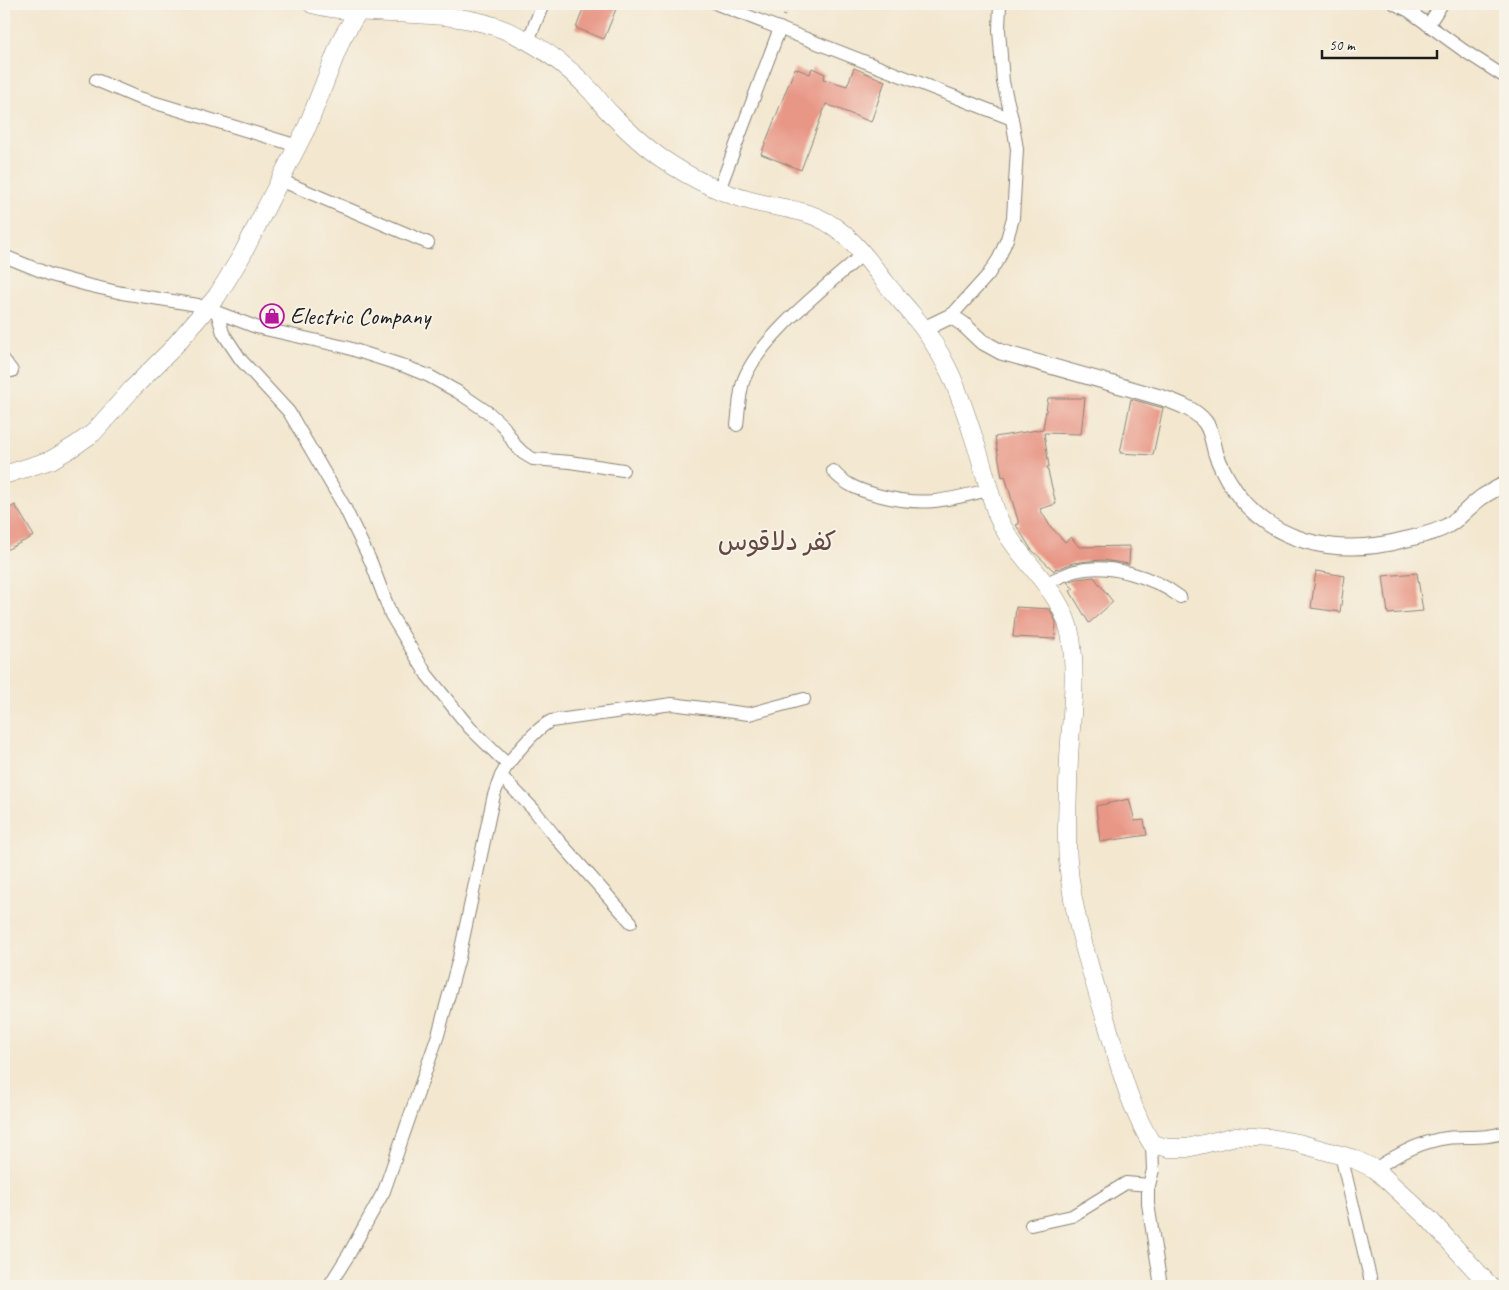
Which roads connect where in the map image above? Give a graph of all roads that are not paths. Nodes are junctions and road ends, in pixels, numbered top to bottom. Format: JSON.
{"nodes":[{"id":1,"x":312,"y":4,"type":"edge"},
{"id":2,"x":543,"y":4,"type":"edge"},
{"id":3,"x":717,"y":4,"type":"edge"},
{"id":4,"x":1000,"y":4,"type":"edge"},
{"id":5,"x":1395,"y":4,"type":"edge"},
{"id":6,"x":1442,"y":4,"type":"edge"},
{"id":7,"x":362,"y":7,"type":"edge"},
{"id":8,"x":1428,"y":25,"type":"junction"},
{"id":9,"x":780,"y":28,"type":"junction"},
{"id":10,"x":528,"y":41,"type":"junction"},
{"id":11,"x":1505,"y":76,"type":"edge"},
{"id":12,"x":96,"y":80,"type":"dead end"},
{"id":13,"x":1012,"y":119,"type":"junction"},
{"id":14,"x":298,"y":146,"type":"junction"},
{"id":15,"x":280,"y":180,"type":"junction"},
{"id":16,"x":719,"y":190,"type":"junction"},
{"id":17,"x":428,"y":244,"type":"dead end"},
{"id":18,"x":863,"y":254,"type":"junction"},
{"id":19,"x":4,"y":256,"type":"edge"},
{"id":20,"x":212,"y":310,"type":"junction"},
{"id":21,"x":951,"y":316,"type":"junction"},
{"id":22,"x":924,"y":329,"type":"junction"},
{"id":23,"x":4,"y":360,"type":"edge"},
{"id":24,"x":12,"y":371,"type":"dead end"},
{"id":25,"x":738,"y":425,"type":"dead end"},
{"id":26,"x":623,"y":470,"type":"dead end"},
{"id":27,"x":832,"y":471,"type":"dead end"},
{"id":28,"x":4,"y":475,"type":"edge"},
{"id":29,"x":1505,"y":484,"type":"edge"},
{"id":30,"x":988,"y":490,"type":"junction"},
{"id":31,"x":1046,"y":582,"type":"junction"},
{"id":32,"x":1180,"y":597,"type":"dead end"},
{"id":33,"x":804,"y":699,"type":"dead end"},
{"id":34,"x":505,"y":771,"type":"junction"},
{"id":35,"x":631,"y":922,"type":"dead end"},
{"id":36,"x":1505,"y":1132,"type":"edge"},
{"id":37,"x":1152,"y":1144,"type":"junction"},
{"id":38,"x":1341,"y":1155,"type":"junction"},
{"id":39,"x":1375,"y":1169,"type":"junction"},
{"id":40,"x":1149,"y":1185,"type":"junction"},
{"id":41,"x":1031,"y":1225,"type":"dead end"},
{"id":42,"x":329,"y":1286,"type":"edge"},
{"id":43,"x":1162,"y":1286,"type":"edge"},
{"id":44,"x":1372,"y":1286,"type":"edge"},
{"id":45,"x":1490,"y":1286,"type":"edge"}],
"edges":[{"from":1,"to":7,"type":"main road"},
{"from":2,"to":10,"type":"street"},
{"from":3,"to":9,"type":"street"},
{"from":4,"to":13,"type":"street"},
{"from":5,"to":8,"type":"street"},
{"from":6,"to":8,"type":"street"},
{"from":7,"to":10,"type":"main road"},
{"from":7,"to":14,"type":"main road"},
{"from":8,"to":11,"type":"street"},
{"from":9,"to":13,"type":"street"},
{"from":9,"to":16,"type":"street"},
{"from":10,"to":16,"type":"main road"},
{"from":12,"to":14,"type":"street"},
{"from":13,"to":21,"type":"street"},
{"from":14,"to":15,"type":"main road"},
{"from":15,"to":17,"type":"street"},
{"from":15,"to":20,"type":"main road"},
{"from":16,"to":18,"type":"main road"},
{"from":18,"to":22,"type":"main road"},
{"from":18,"to":25,"type":"street"},
{"from":19,"to":20,"type":"street"},
{"from":20,"to":26,"type":"street"},
{"from":20,"to":28,"type":"main road"},
{"from":20,"to":34,"type":"street"},
{"from":21,"to":22,"type":"street"},
{"from":21,"to":29,"type":"street"},
{"from":22,"to":30,"type":"main road"},
{"from":23,"to":24,"type":"street"},
{"from":27,"to":30,"type":"street"},
{"from":30,"to":31,"type":"main road"},
{"from":31,"to":32,"type":"street"},
{"from":31,"to":37,"type":"main road"},
{"from":33,"to":34,"type":"street"},
{"from":34,"to":35,"type":"street"},
{"from":34,"to":42,"type":"street"},
{"from":36,"to":39,"type":"street"},
{"from":37,"to":38,"type":"main road"},
{"from":37,"to":40,"type":"street"},
{"from":38,"to":39,"type":"main road"},
{"from":38,"to":44,"type":"street"},
{"from":39,"to":45,"type":"main road"},
{"from":40,"to":41,"type":"street"},
{"from":40,"to":43,"type":"street"}]}
